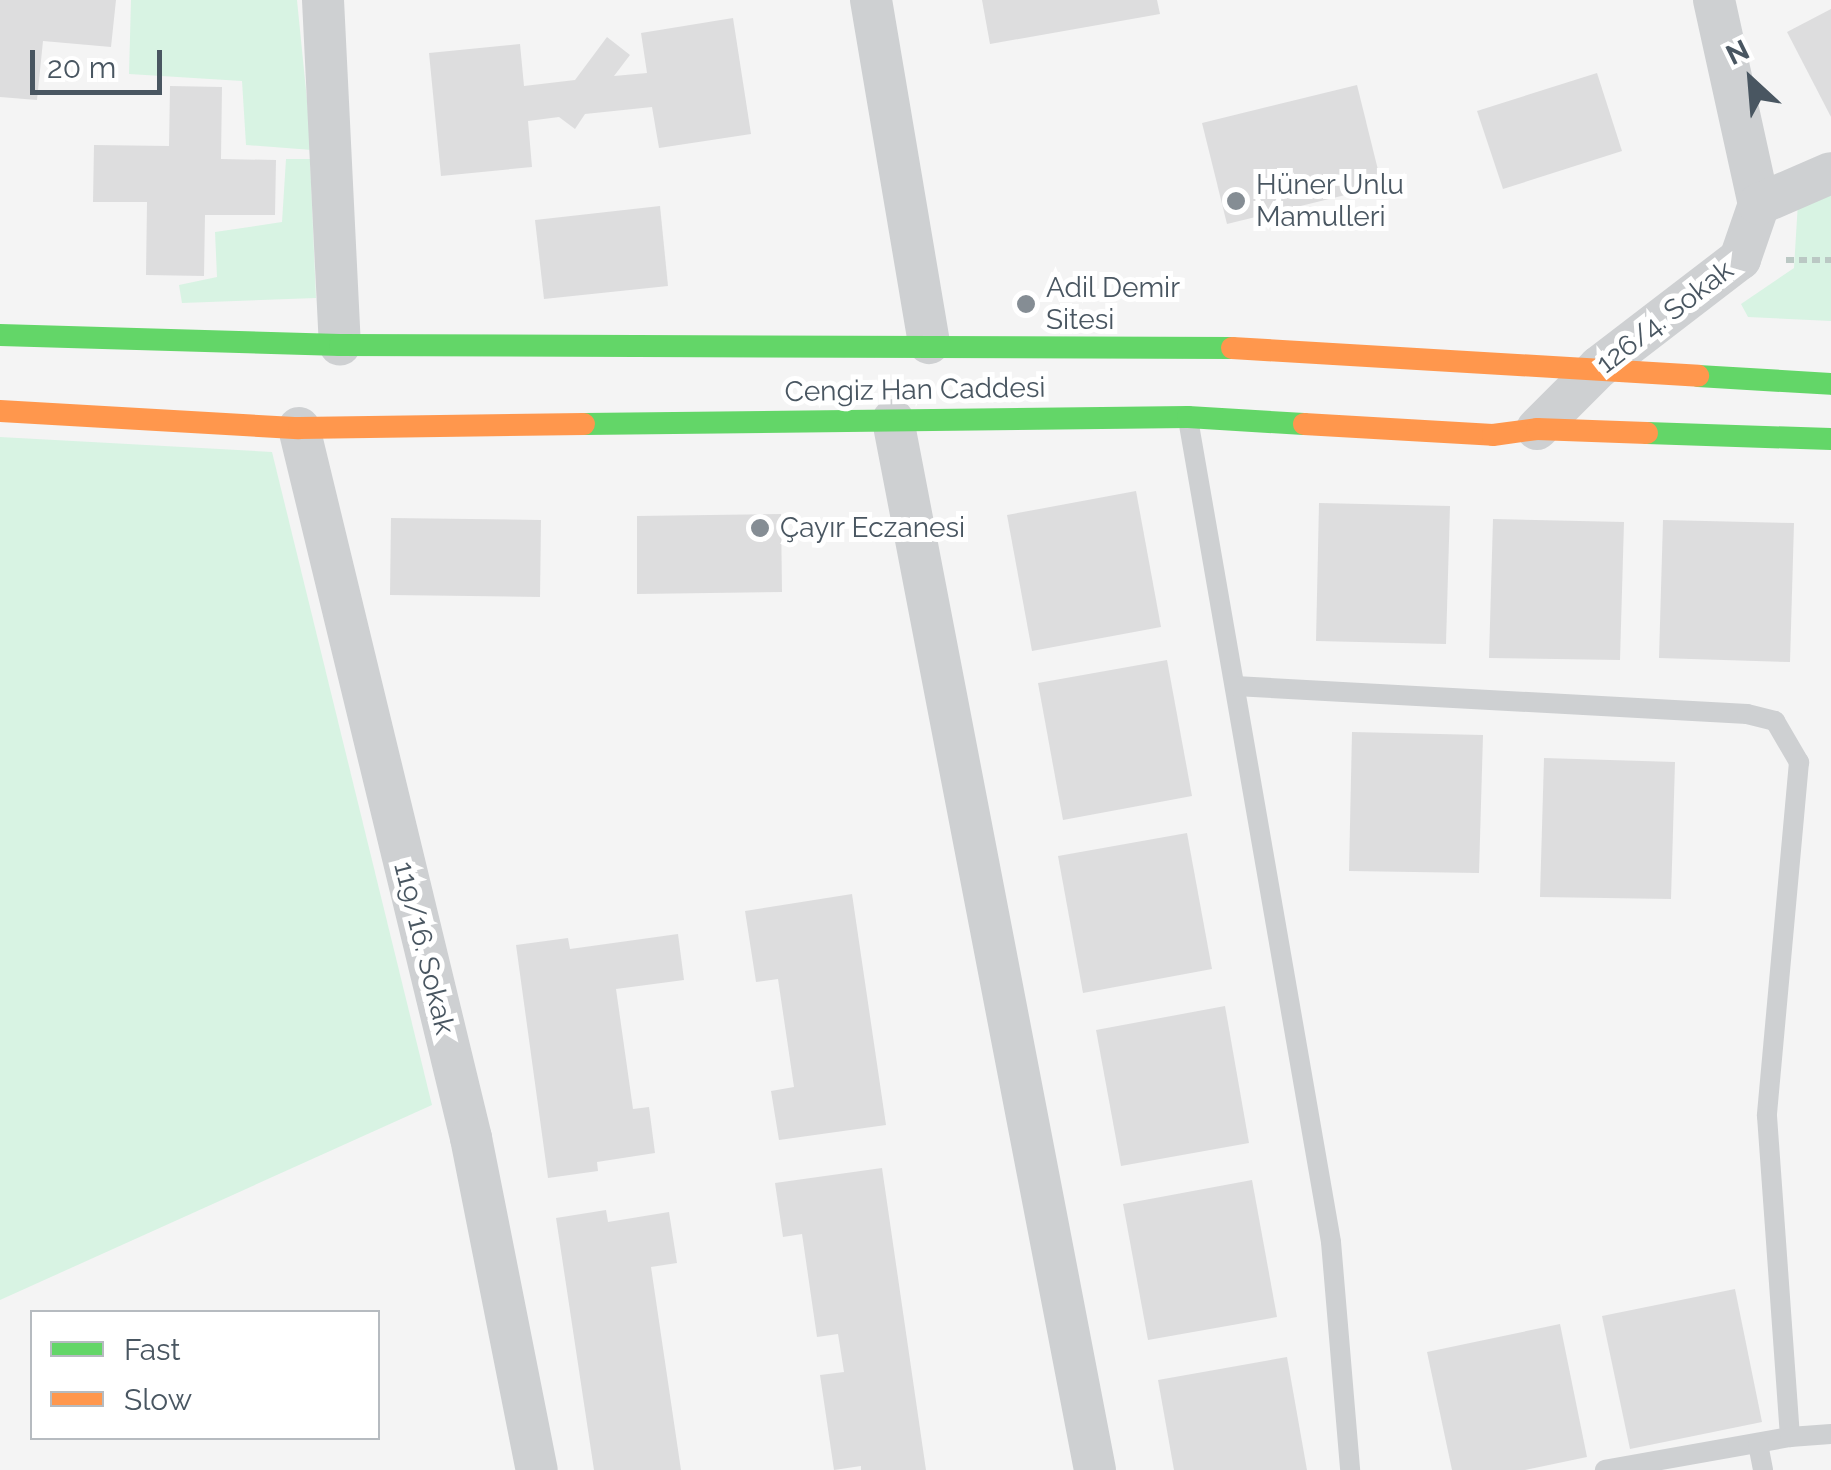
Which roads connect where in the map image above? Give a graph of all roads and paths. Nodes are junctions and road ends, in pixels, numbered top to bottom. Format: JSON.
{"nodes":[{"id":1,"x":323,"y":0,"type":"edge"},
{"id":2,"x":872,"y":0,"type":"edge"},
{"id":3,"x":1714,"y":0,"type":"edge"},
{"id":4,"x":1831,"y":173,"type":"edge"},
{"id":5,"x":1759,"y":204,"type":"junction"},
{"id":6,"x":0,"y":335,"type":"edge"},
{"id":7,"x":929,"y":343,"type":"junction"},
{"id":8,"x":340,"y":345,"type":"junction"},
{"id":9,"x":1600,"y":367,"type":"junction"},
{"id":10,"x":1831,"y":384,"type":"edge"},
{"id":11,"x":0,"y":411,"type":"edge"},
{"id":12,"x":1188,"y":417,"type":"junction"},
{"id":13,"x":893,"y":420,"type":"junction"},
{"id":14,"x":299,"y":428,"type":"junction"},
{"id":15,"x":1537,"y":429,"type":"junction"},
{"id":16,"x":1831,"y":439,"type":"edge"},
{"id":17,"x":1235,"y":686,"type":"junction"},
{"id":18,"x":1831,"y":1434,"type":"edge"},
{"id":19,"x":1790,"y":1436,"type":"junction"},
{"id":20,"x":1758,"y":1444,"type":"junction"},
{"id":21,"x":537,"y":1470,"type":"edge"},
{"id":22,"x":1096,"y":1470,"type":"edge"},
{"id":23,"x":1350,"y":1470,"type":"edge"},
{"id":24,"x":1605,"y":1470,"type":"edge"},
{"id":25,"x":1763,"y":1470,"type":"edge"}],
"edges":[{"from":1,"to":8,"type":"street"},
{"from":2,"to":7,"type":"street"},
{"from":3,"to":5,"type":"street"},
{"from":4,"to":5,"type":"street"},
{"from":5,"to":9,"type":"street","name":"126/4. Sokak"},
{"from":6,"to":8,"type":"main road","name":"Cengiz Han Caddesi"},
{"from":7,"to":8,"type":"main road","name":"Cengiz Han Caddesi"},
{"from":7,"to":9,"type":"main road","name":"Cengiz Han Caddesi"},
{"from":9,"to":10,"type":"main road","name":"Cengiz Han Caddesi"},
{"from":9,"to":15,"type":"street","name":"126/4. Sokak"},
{"from":11,"to":14,"type":"main road","name":"Cengiz Han Caddesi"},
{"from":12,"to":13,"type":"main road","name":"Cengiz Han Caddesi"},
{"from":12,"to":15,"type":"main road","name":"Cengiz Han Caddesi"},
{"from":12,"to":17,"type":"lane"},
{"from":13,"to":14,"type":"main road","name":"Cengiz Han Caddesi"},
{"from":13,"to":22,"type":"street"},
{"from":14,"to":21,"type":"street","name":"119/16. Sokak"},
{"from":15,"to":16,"type":"main road","name":"Cengiz Han Caddesi"},
{"from":17,"to":19,"type":"lane"},
{"from":17,"to":23,"type":"lane"},
{"from":18,"to":19,"type":"lane"},
{"from":19,"to":20,"type":"lane"},
{"from":20,"to":24,"type":"lane"},
{"from":20,"to":25,"type":"lane"}]}
